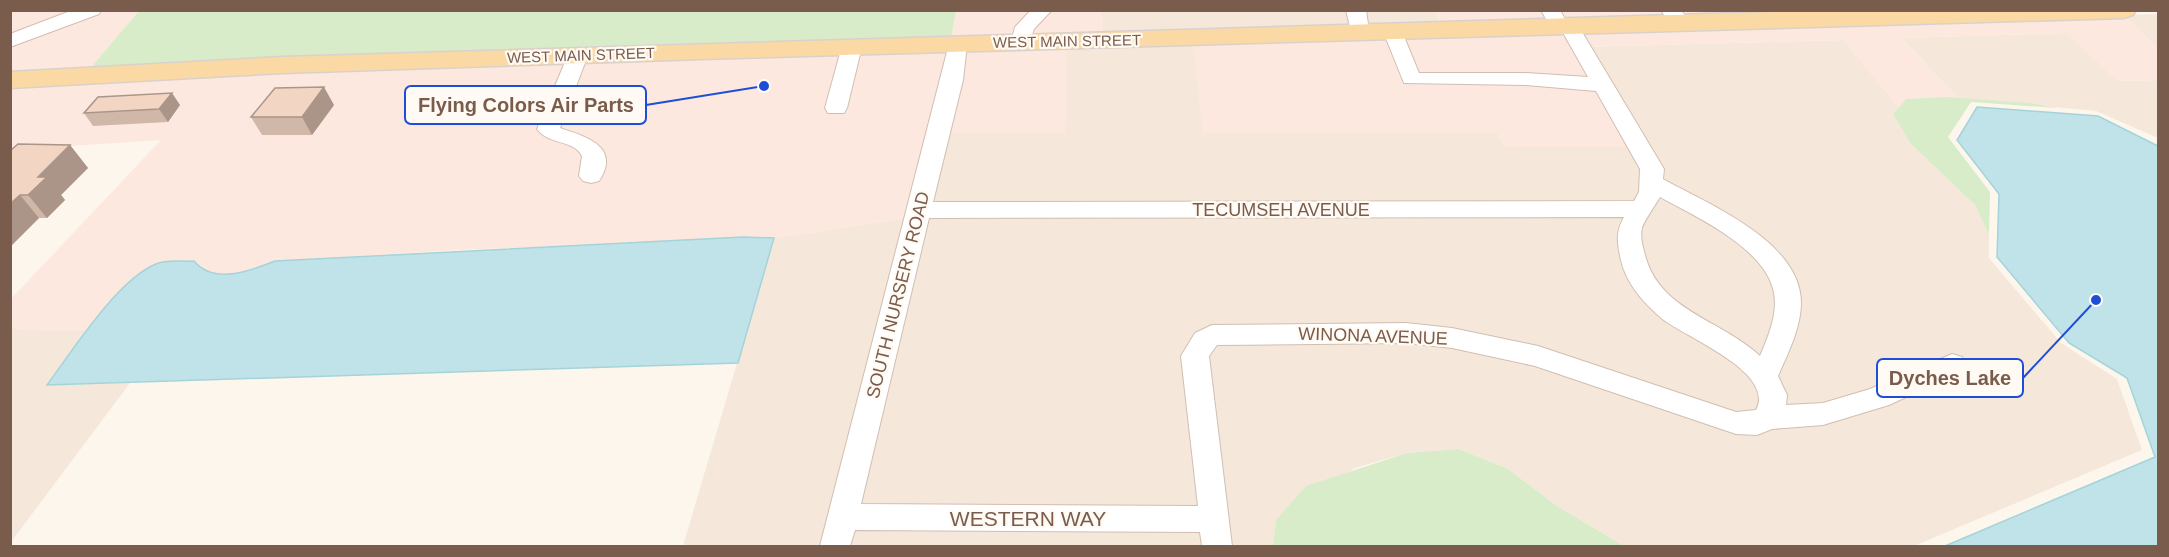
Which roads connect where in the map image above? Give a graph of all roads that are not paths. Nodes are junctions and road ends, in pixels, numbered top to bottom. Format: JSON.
{"nodes":[{"id":1,"x":92,"y":10,"type":"edge"},
{"id":2,"x":1043,"y":10,"type":"edge"},
{"id":3,"x":2124,"y":10,"type":"edge"},
{"id":4,"x":2063,"y":11,"type":"edge"},
{"id":5,"x":1991,"y":12,"type":"edge"},
{"id":6,"x":1870,"y":14,"type":"edge"},
{"id":7,"x":1752,"y":15,"type":"edge"},
{"id":8,"x":1675,"y":17,"type":"edge"},
{"id":9,"x":1357,"y":21,"type":"edge"},
{"id":10,"x":1560,"y":21,"type":"edge"},
{"id":11,"x":1393,"y":31,"type":"junction"},
{"id":12,"x":10,"y":41,"type":"edge"},
{"id":13,"x":1021,"y":42,"type":"junction"},
{"id":14,"x":957,"y":44,"type":"junction"},
{"id":15,"x":852,"y":46,"type":"junction"},
{"id":16,"x":578,"y":55,"type":"junction"},
{"id":17,"x":10,"y":80,"type":"edge"},
{"id":18,"x":1604,"y":84,"type":"junction"},
{"id":19,"x":836,"y":108,"type":"dead end"},
{"id":20,"x":591,"y":176,"type":"dead end"},
{"id":21,"x":1653,"y":183,"type":"junction"},
{"id":22,"x":1643,"y":209,"type":"junction"},
{"id":23,"x":919,"y":210,"type":"junction"},
{"id":24,"x":1952,"y":364,"type":"dead end"},
{"id":25,"x":1764,"y":376,"type":"junction"},
{"id":26,"x":1766,"y":418,"type":"junction"},
{"id":27,"x":841,"y":517,"type":"junction"},
{"id":28,"x":1216,"y":533,"type":"edge"},
{"id":29,"x":834,"y":546,"type":"edge"}],
"edges":[{"from":1,"to":12,"type":"street"},
{"from":2,"to":13,"type":"street"},
{"from":3,"to":4,"type":"main road","name":"WEST MAIN STREET"},
{"from":4,"to":5,"type":"main road","name":"WEST MAIN STREET"},
{"from":5,"to":6,"type":"main road","name":"WEST MAIN STREET"},
{"from":6,"to":7,"type":"main road","name":"WEST MAIN STREET"},
{"from":7,"to":8,"type":"main road","name":"WEST MAIN STREET"},
{"from":8,"to":10,"type":"main road","name":"WEST MAIN STREET"},
{"from":9,"to":11,"type":"main road","name":"WEST MAIN STREET"},
{"from":9,"to":13,"type":"main road","name":"WEST MAIN STREET"},
{"from":10,"to":11,"type":"main road","name":"WEST MAIN STREET"},
{"from":10,"to":18,"type":"street"},
{"from":11,"to":18,"type":"street"},
{"from":13,"to":14,"type":"main road","name":"WEST MAIN STREET"},
{"from":14,"to":15,"type":"main road","name":"WEST MAIN STREET"},
{"from":14,"to":23,"type":"street","name":"SOUTH NURSERY ROAD"},
{"from":15,"to":16,"type":"main road","name":"WEST MAIN STREET"},
{"from":15,"to":19,"type":"street"},
{"from":16,"to":17,"type":"main road","name":"WEST MAIN STREET"},
{"from":16,"to":20,"type":"street"},
{"from":18,"to":21,"type":"street"},
{"from":21,"to":22,"type":"street"},
{"from":21,"to":25,"type":"street"},
{"from":22,"to":23,"type":"street","name":"TECUMSEH AVENUE"},
{"from":22,"to":25,"type":"street"},
{"from":23,"to":27,"type":"street","name":"SOUTH NURSERY ROAD"},
{"from":24,"to":26,"type":"street"},
{"from":25,"to":26,"type":"street"},
{"from":26,"to":28,"type":"street","name":"WINONA AVENUE"},
{"from":27,"to":28,"type":"street","name":"WESTERN WAY"},
{"from":27,"to":29,"type":"street","name":"SOUTH NURSERY ROAD"}]}
